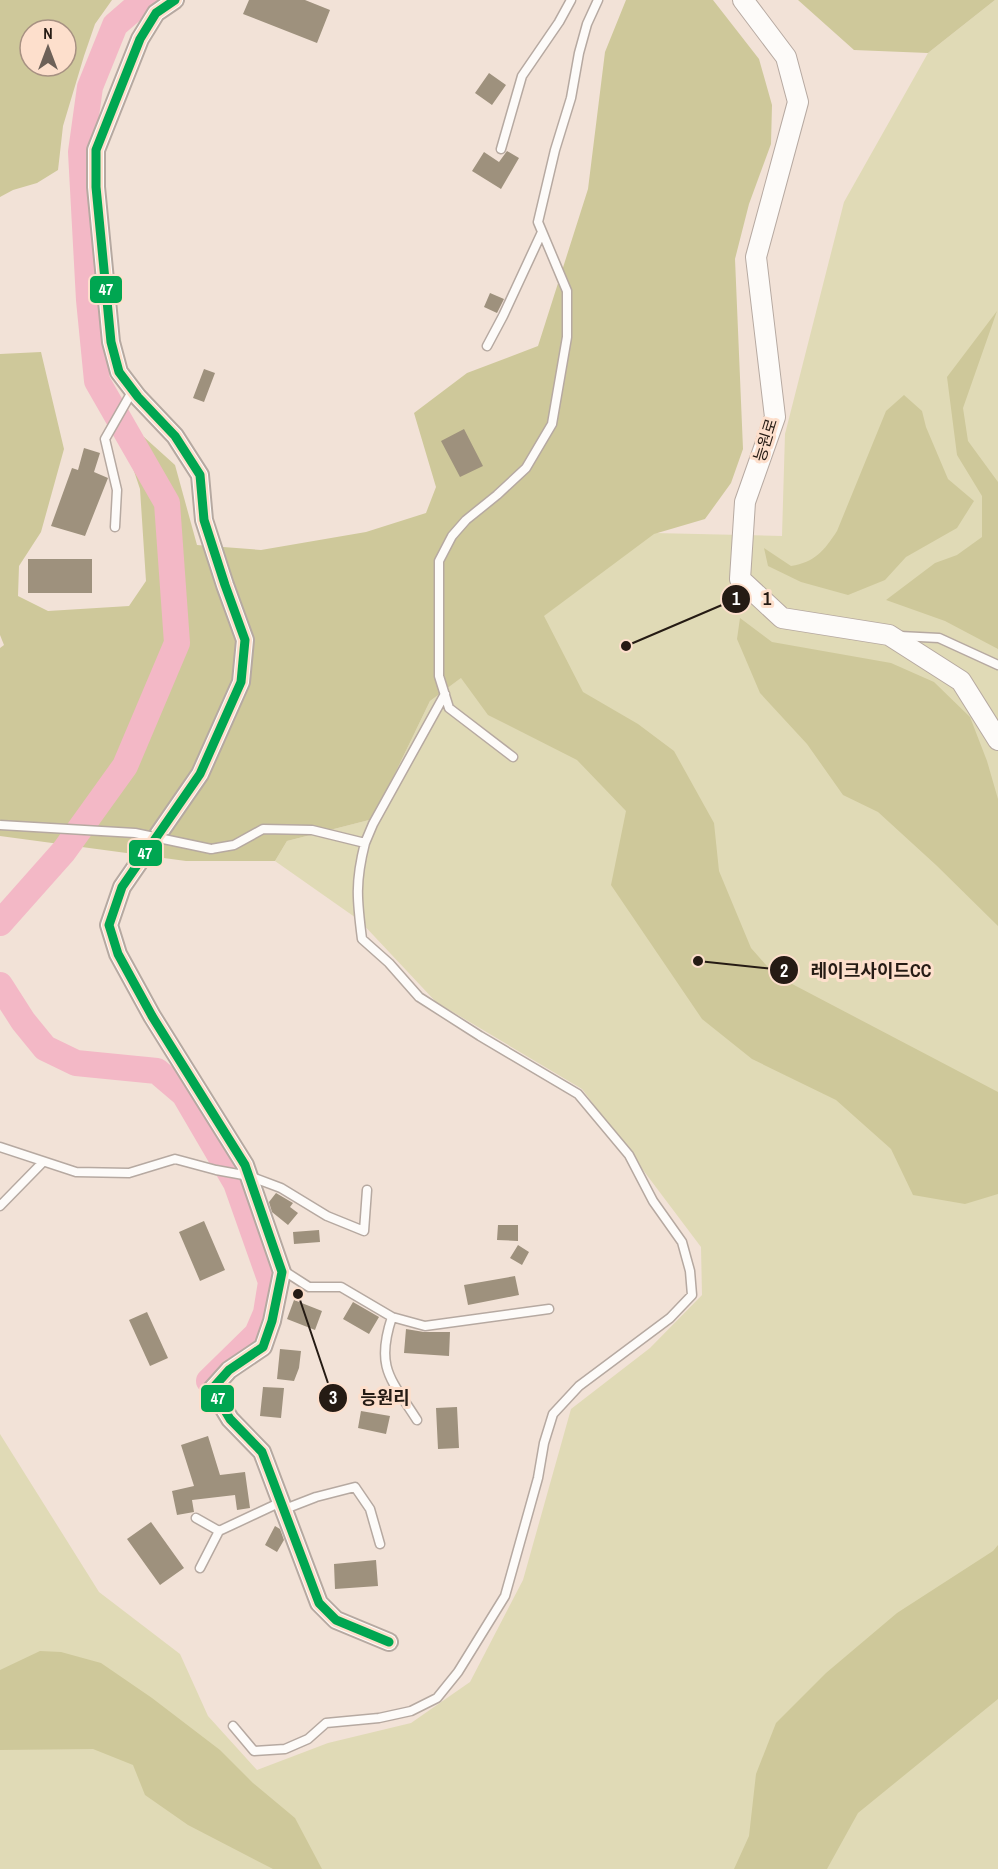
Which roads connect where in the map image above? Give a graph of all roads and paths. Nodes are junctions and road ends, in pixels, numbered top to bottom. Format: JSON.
{"nodes":[{"id":1,"x":175,"y":0,"type":"edge"},
{"id":2,"x":571,"y":0,"type":"edge"},
{"id":3,"x":598,"y":0,"type":"edge"},
{"id":4,"x":743,"y":0,"type":"edge"},
{"id":5,"x":501,"y":149,"type":"dead end"},
{"id":6,"x":542,"y":232,"type":"junction"},
{"id":7,"x":487,"y":346,"type":"dead end"},
{"id":8,"x":133,"y":391,"type":"junction"},
{"id":9,"x":116,"y":528,"type":"dead end"},
{"id":10,"x":889,"y":635,"type":"junction"},
{"id":11,"x":998,"y":665,"type":"edge"},
{"id":12,"x":445,"y":694,"type":"junction"},
{"id":13,"x":998,"y":740,"type":"edge"},
{"id":14,"x":513,"y":757,"type":"dead end"},
{"id":15,"x":0,"y":825,"type":"edge"},
{"id":16,"x":365,"y":843,"type":"junction"},
{"id":17,"x":0,"y":1147,"type":"edge"},
{"id":18,"x":43,"y":1162,"type":"junction"},
{"id":19,"x":249,"y":1176,"type":"junction"},
{"id":20,"x":368,"y":1190,"type":"dead end"},
{"id":21,"x":0,"y":1206,"type":"edge"},
{"id":22,"x":281,"y":1269,"type":"junction"},
{"id":23,"x":549,"y":1309,"type":"dead end"},
{"id":24,"x":392,"y":1317,"type":"junction"},
{"id":25,"x":417,"y":1420,"type":"dead end"},
{"id":26,"x":283,"y":1505,"type":"junction"},
{"id":27,"x":196,"y":1518,"type":"dead end"},
{"id":28,"x":219,"y":1531,"type":"junction"},
{"id":29,"x":380,"y":1544,"type":"dead end"},
{"id":30,"x":200,"y":1568,"type":"dead end"},
{"id":31,"x":389,"y":1642,"type":"dead end"},
{"id":32,"x":233,"y":1726,"type":"dead end"}],
"edges":[{"from":1,"to":8,"type":"street"},
{"from":2,"to":5,"type":"lane"},
{"from":3,"to":6,"type":"lane"},
{"from":4,"to":10,"type":"street","name":"능원로"},
{"from":6,"to":7,"type":"lane"},
{"from":6,"to":12,"type":"lane"},
{"from":8,"to":9,"type":"lane"},
{"from":8,"to":19,"type":"street"},
{"from":10,"to":11,"type":"lane"},
{"from":10,"to":13,"type":"street","name":"능원로"},
{"from":12,"to":14,"type":"lane"},
{"from":12,"to":16,"type":"lane"},
{"from":15,"to":16,"type":"lane","bridge":true},
{"from":16,"to":32,"type":"lane"},
{"from":17,"to":18,"type":"lane"},
{"from":18,"to":19,"type":"lane"},
{"from":18,"to":21,"type":"lane"},
{"from":19,"to":20,"type":"lane"},
{"from":19,"to":22,"type":"street"},
{"from":22,"to":24,"type":"lane"},
{"from":22,"to":26,"type":"street"},
{"from":23,"to":24,"type":"lane"},
{"from":24,"to":25,"type":"lane"},
{"from":26,"to":28,"type":"lane"},
{"from":26,"to":29,"type":"lane"},
{"from":26,"to":31,"type":"street"},
{"from":27,"to":28,"type":"lane"},
{"from":28,"to":30,"type":"lane"}]}
